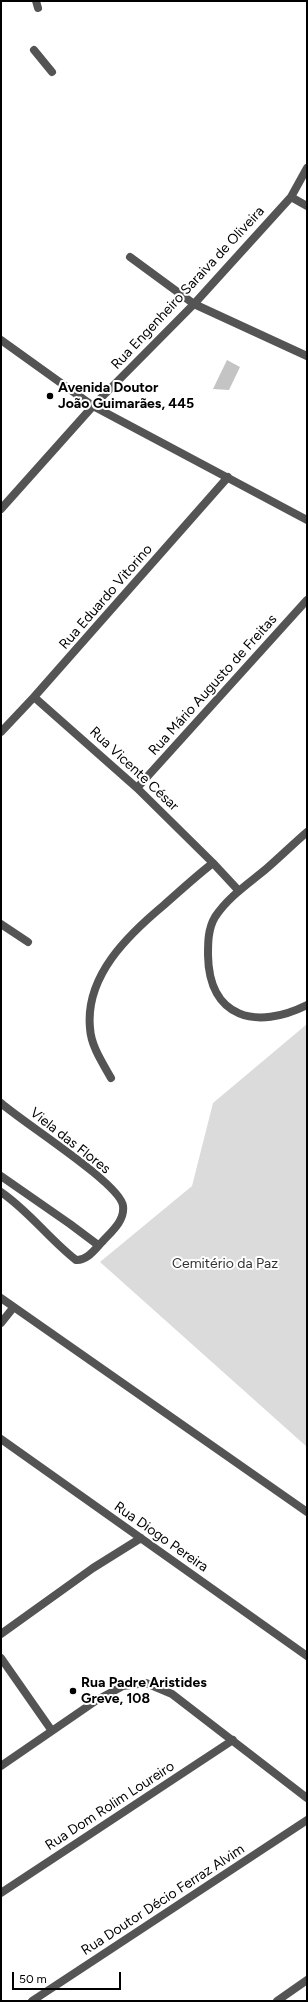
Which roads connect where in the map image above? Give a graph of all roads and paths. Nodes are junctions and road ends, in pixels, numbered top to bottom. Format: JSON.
{"nodes":[{"id":1,"x":34,"y":50,"type":"dead end"},
{"id":2,"x":52,"y":72,"type":"dead end"},
{"id":3,"x":307,"y":168,"type":"edge"},
{"id":4,"x":291,"y":197,"type":"junction"},
{"id":5,"x":307,"y":206,"type":"edge"},
{"id":6,"x":130,"y":257,"type":"dead end"},
{"id":7,"x":194,"y":304,"type":"junction"},
{"id":8,"x":1,"y":340,"type":"edge"},
{"id":9,"x":307,"y":356,"type":"edge"},
{"id":10,"x":93,"y":406,"type":"junction"},
{"id":11,"x":228,"y":478,"type":"junction"},
{"id":12,"x":1,"y":509,"type":"edge"},
{"id":13,"x":307,"y":520,"type":"edge"},
{"id":14,"x":307,"y":600,"type":"edge"},
{"id":15,"x":34,"y":697,"type":"junction"},
{"id":16,"x":1,"y":732,"type":"edge"},
{"id":17,"x":137,"y":788,"type":"junction"},
{"id":18,"x":307,"y":832,"type":"edge"},
{"id":19,"x":213,"y":863,"type":"junction"},
{"id":20,"x":239,"y":891,"type":"junction"},
{"id":21,"x":1,"y":924,"type":"edge"},
{"id":22,"x":28,"y":942,"type":"dead end"},
{"id":23,"x":307,"y":1005,"type":"edge"},
{"id":24,"x":111,"y":1078,"type":"dead end"},
{"id":25,"x":1,"y":1103,"type":"edge"},
{"id":26,"x":1,"y":1176,"type":"edge"},
{"id":27,"x":1,"y":1192,"type":"edge"},
{"id":28,"x":98,"y":1245,"type":"junction"},
{"id":29,"x":1,"y":1298,"type":"edge"},
{"id":30,"x":13,"y":1308,"type":"junction"},
{"id":31,"x":1,"y":1323,"type":"edge"},
{"id":32,"x":1,"y":1439,"type":"edge"},
{"id":33,"x":307,"y":1512,"type":"edge"},
{"id":34,"x":141,"y":1538,"type":"junction"},
{"id":35,"x":1,"y":1634,"type":"edge"},
{"id":36,"x":307,"y":1656,"type":"edge"},
{"id":37,"x":1,"y":1658,"type":"edge"},
{"id":38,"x":52,"y":1731,"type":"junction"},
{"id":39,"x":233,"y":1740,"type":"junction"},
{"id":40,"x":1,"y":1766,"type":"edge"},
{"id":41,"x":307,"y":1798,"type":"edge"},
{"id":42,"x":307,"y":1820,"type":"edge"},
{"id":43,"x":1,"y":1893,"type":"edge"},
{"id":44,"x":307,"y":1980,"type":"edge"},
{"id":45,"x":32,"y":2001,"type":"edge"},
{"id":46,"x":276,"y":2001,"type":"edge"}],
"edges":[{"from":1,"to":2,"type":"street"},
{"from":3,"to":4,"type":"street","name":"Rua Engenheiro Saraiva de Oliveira"},
{"from":4,"to":5,"type":"street"},
{"from":4,"to":7,"type":"street","name":"Rua Engenheiro Saraiva de Oliveira"},
{"from":6,"to":7,"type":"street"},
{"from":7,"to":9,"type":"street"},
{"from":7,"to":10,"type":"street","name":"Rua Engenheiro Saraiva de Oliveira"},
{"from":8,"to":10,"type":"street"},
{"from":10,"to":11,"type":"street"},
{"from":10,"to":12,"type":"street","name":"Rua Engenheiro Saraiva de Oliveira"},
{"from":11,"to":13,"type":"street"},
{"from":11,"to":15,"type":"street","name":"Rua Eduardo Vitorino"},
{"from":14,"to":17,"type":"street","name":"Rua Mário Augusto de Freitas"},
{"from":15,"to":16,"type":"street","name":"Rua Eduardo Vitorino"},
{"from":15,"to":17,"type":"street","name":"Rua Vicente César"},
{"from":17,"to":19,"type":"street","name":"Rua Vicente César"},
{"from":18,"to":20,"type":"street"},
{"from":19,"to":20,"type":"street","name":"Rua Vicente César"},
{"from":19,"to":24,"type":"street"},
{"from":20,"to":23,"type":"street"},
{"from":21,"to":22,"type":"street"},
{"from":25,"to":28,"type":"street","name":"Viela das Flores"},
{"from":26,"to":28,"type":"street"},
{"from":27,"to":28,"type":"street"},
{"from":29,"to":30,"type":"street"},
{"from":30,"to":31,"type":"street"},
{"from":30,"to":33,"type":"street"},
{"from":32,"to":34,"type":"street","name":"Rua Diogo Pereira"},
{"from":34,"to":35,"type":"street"},
{"from":34,"to":36,"type":"street","name":"Rua Diogo Pereira"},
{"from":37,"to":38,"type":"street"},
{"from":38,"to":39,"type":"street"},
{"from":38,"to":40,"type":"street"},
{"from":39,"to":41,"type":"street"},
{"from":39,"to":43,"type":"street","name":"Rua Dom Rolim Loureiro"},
{"from":42,"to":45,"type":"street","name":"Rua Doutor Décio Ferraz Alvim"},
{"from":44,"to":46,"type":"street"}]}
